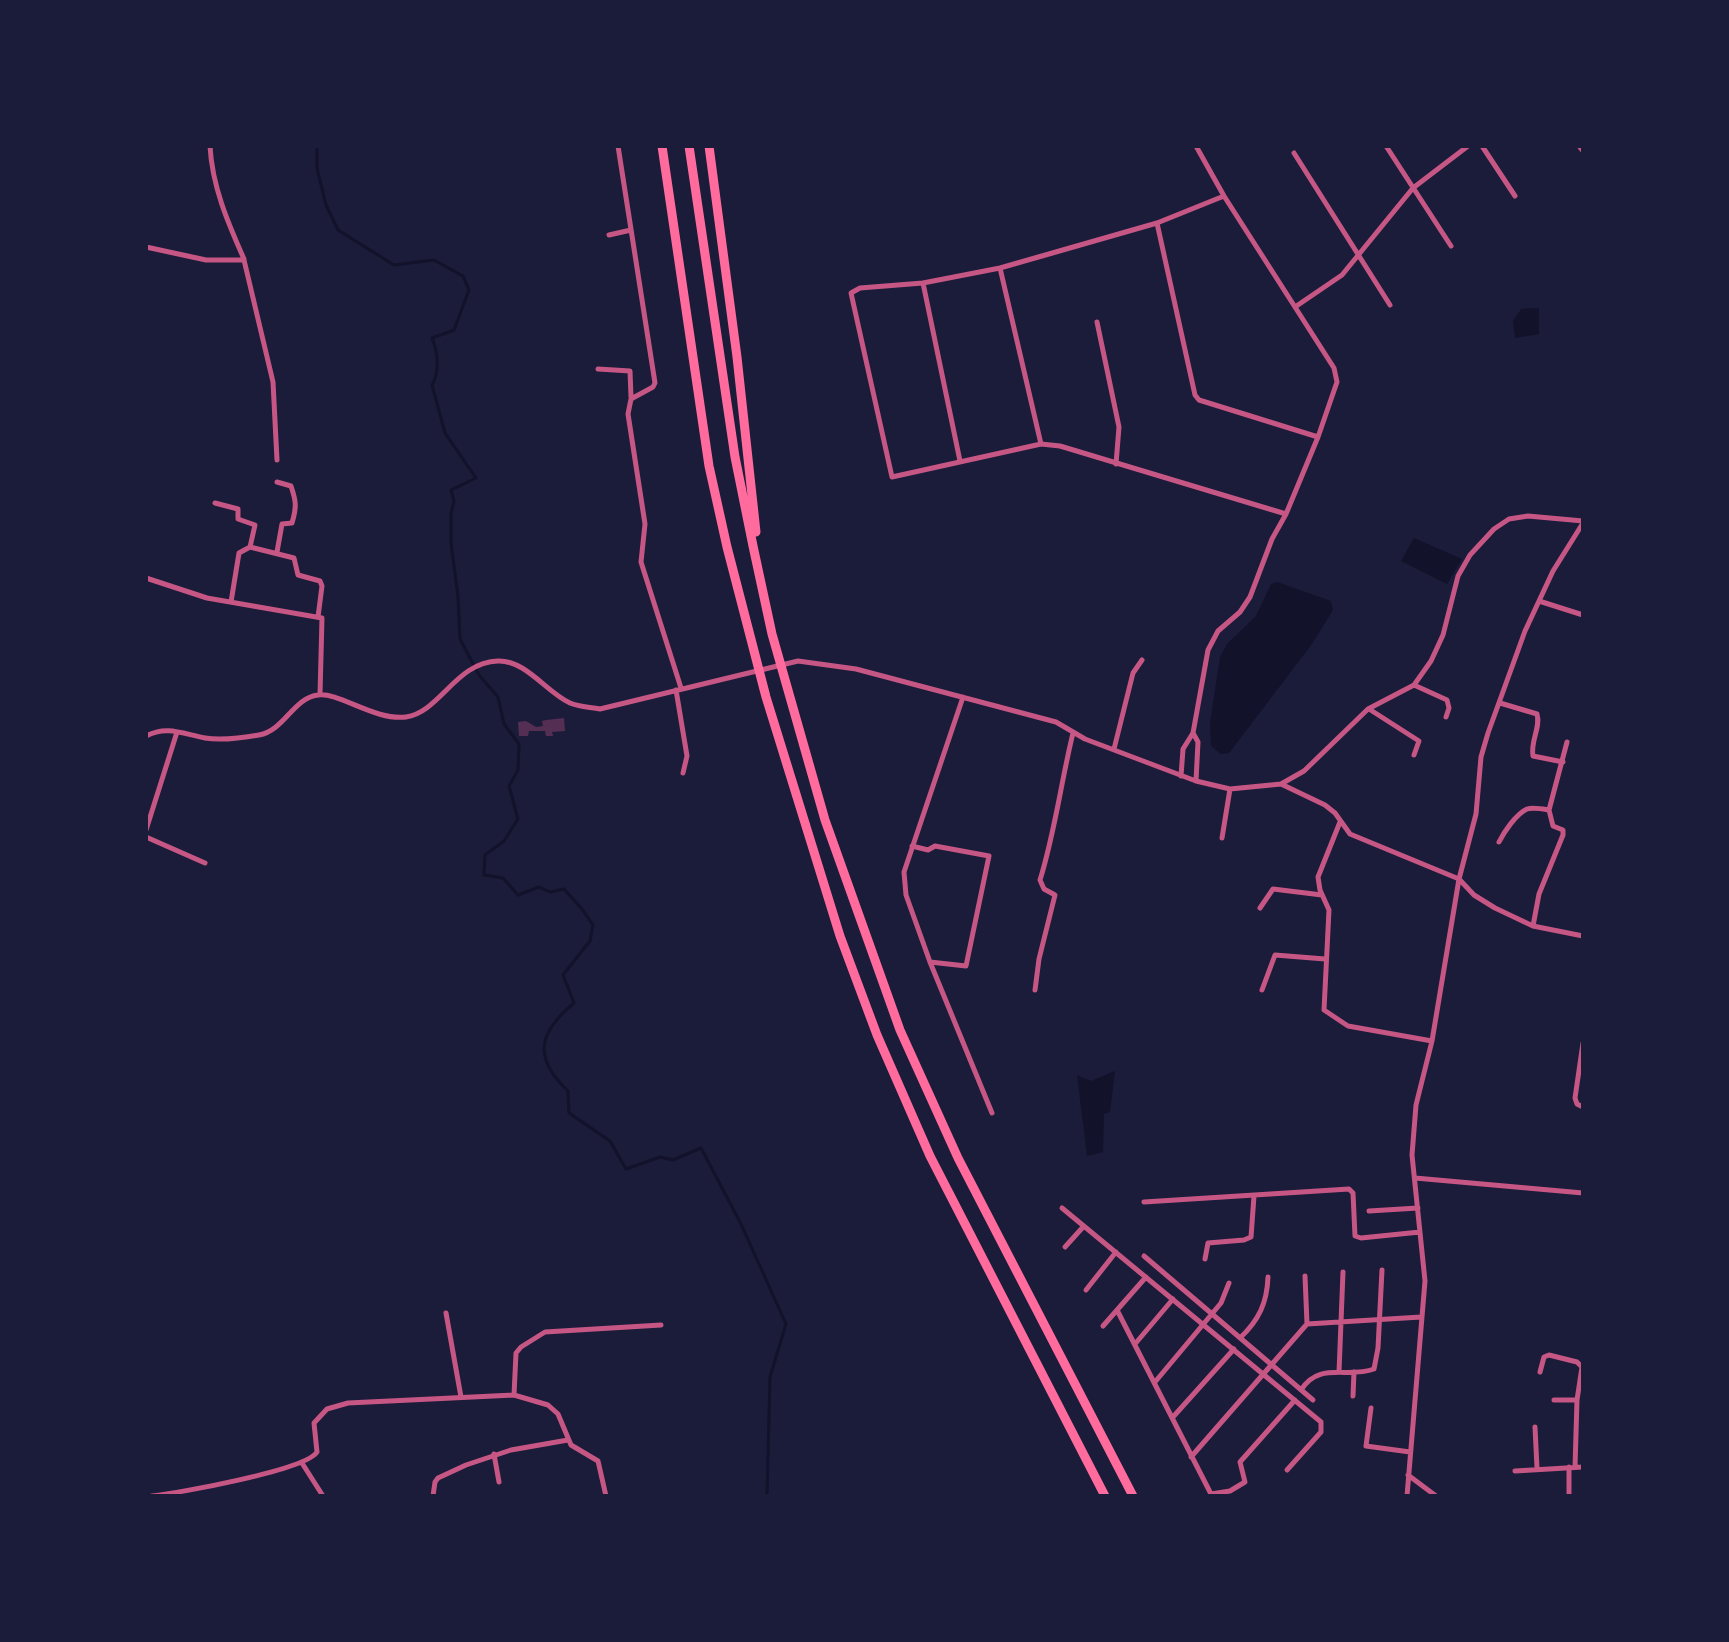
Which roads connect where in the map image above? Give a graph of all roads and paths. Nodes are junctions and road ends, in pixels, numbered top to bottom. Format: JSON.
{"nodes":[{"id":1,"x":210,"y":146,"type":"edge"},
{"id":2,"x":618,"y":146,"type":"edge"},
{"id":3,"x":662,"y":146,"type":"edge"},
{"id":4,"x":689,"y":146,"type":"edge"},
{"id":5,"x":709,"y":146,"type":"edge"},
{"id":6,"x":1196,"y":146,"type":"edge"},
{"id":7,"x":1386,"y":146,"type":"edge"},
{"id":8,"x":1468,"y":146,"type":"edge"},
{"id":9,"x":1482,"y":146,"type":"edge"},
{"id":10,"x":1579,"y":146,"type":"edge"},
{"id":11,"x":1583,"y":151,"type":"edge"},
{"id":12,"x":1294,"y":153,"type":"dead end"},
{"id":13,"x":1413,"y":188,"type":"junction"},
{"id":14,"x":1224,"y":196,"type":"junction"},
{"id":15,"x":1515,"y":196,"type":"dead end"},
{"id":16,"x":1157,"y":223,"type":"junction"},
{"id":17,"x":631,"y":230,"type":"junction"},
{"id":18,"x":609,"y":235,"type":"dead end"},
{"id":19,"x":1451,"y":246,"type":"dead end"},
{"id":20,"x":146,"y":247,"type":"edge"},
{"id":21,"x":1359,"y":253,"type":"junction"},
{"id":22,"x":244,"y":260,"type":"junction"},
{"id":23,"x":1000,"y":268,"type":"junction"},
{"id":24,"x":923,"y":283,"type":"junction"},
{"id":25,"x":1390,"y":305,"type":"dead end"},
{"id":26,"x":1295,"y":307,"type":"junction"},
{"id":27,"x":1097,"y":322,"type":"dead end"},
{"id":28,"x":598,"y":369,"type":"dead end"},
{"id":29,"x":631,"y":399,"type":"junction"},
{"id":30,"x":1318,"y":437,"type":"junction"},
{"id":31,"x":1041,"y":444,"type":"junction"},
{"id":32,"x":277,"y":460,"type":"dead end"},
{"id":33,"x":960,"y":461,"type":"junction"},
{"id":34,"x":1116,"y":464,"type":"junction"},
{"id":35,"x":277,"y":482,"type":"dead end"},
{"id":36,"x":215,"y":503,"type":"dead end"},
{"id":37,"x":1286,"y":514,"type":"junction"},
{"id":38,"x":1583,"y":522,"type":"edge"},
{"id":39,"x":250,"y":547,"type":"junction"},
{"id":40,"x":277,"y":552,"type":"junction"},
{"id":41,"x":146,"y":578,"type":"edge"},
{"id":42,"x":1539,"y":601,"type":"junction"},
{"id":43,"x":231,"y":602,"type":"junction"},
{"id":44,"x":767,"y":612,"type":"junction"},
{"id":45,"x":1583,"y":615,"type":"edge"},
{"id":46,"x":318,"y":617,"type":"junction"},
{"id":47,"x":1142,"y":660,"type":"dead end"},
{"id":48,"x":1414,"y":685,"type":"junction"},
{"id":49,"x":678,"y":689,"type":"junction"},
{"id":50,"x":320,"y":694,"type":"junction"},
{"id":51,"x":963,"y":697,"type":"junction"},
{"id":52,"x":1500,"y":703,"type":"junction"},
{"id":53,"x":1368,"y":709,"type":"junction"},
{"id":54,"x":1446,"y":717,"type":"dead end"},
{"id":55,"x":177,"y":731,"type":"junction"},
{"id":56,"x":1073,"y":733,"type":"junction"},
{"id":57,"x":1193,"y":733,"type":"junction"},
{"id":58,"x":146,"y":736,"type":"edge"},
{"id":59,"x":1567,"y":742,"type":"dead end"},
{"id":60,"x":1114,"y":749,"type":"junction"},
{"id":61,"x":1414,"y":755,"type":"dead end"},
{"id":62,"x":1563,"y":762,"type":"junction"},
{"id":63,"x":683,"y":773,"type":"dead end"},
{"id":64,"x":1181,"y":776,"type":"junction"},
{"id":65,"x":1196,"y":781,"type":"junction"},
{"id":66,"x":1281,"y":784,"type":"junction"},
{"id":67,"x":1230,"y":789,"type":"junction"},
{"id":68,"x":1549,"y":810,"type":"junction"},
{"id":69,"x":1340,"y":822,"type":"junction"},
{"id":70,"x":146,"y":830,"type":"edge"},
{"id":71,"x":146,"y":837,"type":"edge"},
{"id":72,"x":1222,"y":838,"type":"dead end"},
{"id":73,"x":1499,"y":842,"type":"dead end"},
{"id":74,"x":912,"y":846,"type":"junction"},
{"id":75,"x":205,"y":863,"type":"dead end"},
{"id":76,"x":1459,"y":879,"type":"junction"},
{"id":77,"x":1323,"y":895,"type":"junction"},
{"id":78,"x":1260,"y":908,"type":"dead end"},
{"id":79,"x":1533,"y":926,"type":"junction"},
{"id":80,"x":1583,"y":936,"type":"edge"},
{"id":81,"x":1325,"y":959,"type":"junction"},
{"id":82,"x":930,"y":962,"type":"junction"},
{"id":83,"x":1035,"y":990,"type":"dead end"},
{"id":84,"x":1262,"y":990,"type":"dead end"},
{"id":85,"x":1432,"y":1041,"type":"junction"},
{"id":86,"x":1583,"y":1043,"type":"edge"},
{"id":87,"x":1583,"y":1107,"type":"edge"},
{"id":88,"x":992,"y":1113,"type":"dead end"},
{"id":89,"x":1415,"y":1178,"type":"junction"},
{"id":90,"x":1583,"y":1193,"type":"edge"},
{"id":91,"x":1254,"y":1196,"type":"junction"},
{"id":92,"x":1144,"y":1202,"type":"dead end"},
{"id":93,"x":1062,"y":1208,"type":"dead end"},
{"id":94,"x":1418,"y":1208,"type":"junction"},
{"id":95,"x":1369,"y":1211,"type":"dead end"},
{"id":96,"x":1084,"y":1226,"type":"junction"},
{"id":97,"x":1420,"y":1232,"type":"junction"},
{"id":98,"x":1065,"y":1247,"type":"dead end"},
{"id":99,"x":1116,"y":1252,"type":"junction"},
{"id":100,"x":1144,"y":1256,"type":"dead end"},
{"id":101,"x":1205,"y":1259,"type":"dead end"},
{"id":102,"x":1382,"y":1270,"type":"dead end"},
{"id":103,"x":1343,"y":1272,"type":"dead end"},
{"id":104,"x":1305,"y":1276,"type":"dead end"},
{"id":105,"x":1146,"y":1277,"type":"junction"},
{"id":106,"x":1268,"y":1277,"type":"dead end"},
{"id":107,"x":1229,"y":1283,"type":"dead end"},
{"id":108,"x":1086,"y":1290,"type":"dead end"},
{"id":109,"x":1173,"y":1299,"type":"junction"},
{"id":110,"x":1117,"y":1310,"type":"junction"},
{"id":111,"x":446,"y":1313,"type":"dead end"},
{"id":112,"x":1211,"y":1314,"type":"junction"},
{"id":113,"x":1421,"y":1317,"type":"junction"},
{"id":114,"x":1379,"y":1318,"type":"junction"},
{"id":115,"x":1341,"y":1320,"type":"junction"},
{"id":116,"x":1203,"y":1324,"type":"junction"},
{"id":117,"x":1307,"y":1324,"type":"junction"},
{"id":118,"x":661,"y":1325,"type":"dead end"},
{"id":119,"x":1103,"y":1326,"type":"dead end"},
{"id":120,"x":1240,"y":1338,"type":"junction"},
{"id":121,"x":1135,"y":1344,"type":"junction"},
{"id":122,"x":1234,"y":1349,"type":"junction"},
{"id":123,"x":1271,"y":1365,"type":"junction"},
{"id":124,"x":1339,"y":1372,"type":"junction"},
{"id":125,"x":1354,"y":1372,"type":"junction"},
{"id":126,"x":1540,"y":1372,"type":"dead end"},
{"id":127,"x":1263,"y":1374,"type":"junction"},
{"id":128,"x":1155,"y":1382,"type":"junction"},
{"id":129,"x":1301,"y":1390,"type":"junction"},
{"id":130,"x":514,"y":1395,"type":"junction"},
{"id":131,"x":1353,"y":1396,"type":"dead end"},
{"id":132,"x":461,"y":1397,"type":"junction"},
{"id":133,"x":1295,"y":1400,"type":"junction"},
{"id":134,"x":1313,"y":1400,"type":"dead end"},
{"id":135,"x":1554,"y":1400,"type":"dead end"},
{"id":136,"x":1577,"y":1400,"type":"junction"},
{"id":137,"x":1371,"y":1408,"type":"dead end"},
{"id":138,"x":1172,"y":1417,"type":"junction"},
{"id":139,"x":1535,"y":1427,"type":"dead end"},
{"id":140,"x":568,"y":1440,"type":"junction"},
{"id":141,"x":1410,"y":1452,"type":"junction"},
{"id":142,"x":494,"y":1454,"type":"junction"},
{"id":143,"x":1191,"y":1457,"type":"junction"},
{"id":144,"x":302,"y":1463,"type":"junction"},
{"id":145,"x":1572,"y":1467,"type":"junction"},
{"id":146,"x":1583,"y":1467,"type":"edge"},
{"id":147,"x":1537,"y":1468,"type":"junction"},
{"id":148,"x":1287,"y":1470,"type":"dead end"},
{"id":149,"x":1515,"y":1471,"type":"dead end"},
{"id":150,"x":1407,"y":1475,"type":"junction"},
{"id":151,"x":499,"y":1482,"type":"dead end"},
{"id":152,"x":152,"y":1496,"type":"edge"},
{"id":153,"x":323,"y":1496,"type":"edge"},
{"id":154,"x":433,"y":1496,"type":"edge"},
{"id":155,"x":606,"y":1496,"type":"edge"},
{"id":156,"x":1105,"y":1496,"type":"edge"},
{"id":157,"x":1133,"y":1496,"type":"edge"},
{"id":158,"x":1407,"y":1496,"type":"edge"},
{"id":159,"x":1436,"y":1496,"type":"edge"},
{"id":160,"x":1569,"y":1496,"type":"edge"}],
"edges":[{"from":1,"to":22,"type":"street"},
{"from":2,"to":17,"type":"street"},
{"from":3,"to":156,"type":"highway"},
{"from":4,"to":44,"type":"highway"},
{"from":5,"to":44,"type":"highway"},
{"from":6,"to":14,"type":"street"},
{"from":7,"to":13,"type":"street"},
{"from":8,"to":13,"type":"street"},
{"from":9,"to":15,"type":"street"},
{"from":10,"to":11,"type":"street"},
{"from":12,"to":21,"type":"street"},
{"from":13,"to":19,"type":"street"},
{"from":13,"to":21,"type":"street"},
{"from":14,"to":16,"type":"street"},
{"from":14,"to":26,"type":"street"},
{"from":16,"to":23,"type":"street"},
{"from":16,"to":30,"type":"street"},
{"from":17,"to":18,"type":"street"},
{"from":17,"to":29,"type":"street"},
{"from":20,"to":22,"type":"street"},
{"from":21,"to":25,"type":"street"},
{"from":21,"to":26,"type":"street"},
{"from":22,"to":32,"type":"street"},
{"from":23,"to":24,"type":"street"},
{"from":23,"to":31,"type":"street"},
{"from":24,"to":33,"type":"street"},
{"from":24,"to":33,"type":"street"},
{"from":26,"to":30,"type":"street"},
{"from":27,"to":34,"type":"street"},
{"from":28,"to":29,"type":"street"},
{"from":29,"to":49,"type":"street"},
{"from":30,"to":37,"type":"street"},
{"from":31,"to":33,"type":"street"},
{"from":31,"to":34,"type":"street"},
{"from":34,"to":37,"type":"street"},
{"from":35,"to":40,"type":"street"},
{"from":36,"to":39,"type":"street"},
{"from":37,"to":57,"type":"street"},
{"from":38,"to":42,"type":"street"},
{"from":38,"to":48,"type":"street"},
{"from":39,"to":40,"type":"street"},
{"from":39,"to":43,"type":"street"},
{"from":40,"to":46,"type":"street"},
{"from":41,"to":43,"type":"street"},
{"from":42,"to":45,"type":"street"},
{"from":42,"to":52,"type":"street"},
{"from":43,"to":46,"type":"street"},
{"from":44,"to":157,"type":"highway"},
{"from":46,"to":50,"type":"street"},
{"from":47,"to":60,"type":"street"},
{"from":48,"to":53,"type":"street"},
{"from":48,"to":54,"type":"street"},
{"from":49,"to":50,"type":"street"},
{"from":49,"to":51,"type":"street"},
{"from":49,"to":63,"type":"street"},
{"from":50,"to":55,"type":"street"},
{"from":51,"to":56,"type":"street"},
{"from":51,"to":74,"type":"street"},
{"from":52,"to":62,"type":"street"},
{"from":52,"to":76,"type":"street"},
{"from":53,"to":61,"type":"street"},
{"from":53,"to":66,"type":"street"},
{"from":55,"to":58,"type":"street"},
{"from":55,"to":70,"type":"street"},
{"from":56,"to":60,"type":"street"},
{"from":56,"to":83,"type":"street"},
{"from":57,"to":64,"type":"street"},
{"from":57,"to":65,"type":"street"},
{"from":59,"to":62,"type":"street"},
{"from":60,"to":64,"type":"street"},
{"from":62,"to":68,"type":"street"},
{"from":64,"to":65,"type":"street"},
{"from":65,"to":67,"type":"street"},
{"from":66,"to":67,"type":"street"},
{"from":66,"to":69,"type":"street"},
{"from":67,"to":72,"type":"street"},
{"from":68,"to":73,"type":"street"},
{"from":68,"to":79,"type":"street"},
{"from":69,"to":76,"type":"street"},
{"from":69,"to":77,"type":"street"},
{"from":71,"to":75,"type":"street"},
{"from":74,"to":82,"type":"street"},
{"from":74,"to":82,"type":"street"},
{"from":76,"to":79,"type":"street"},
{"from":76,"to":85,"type":"street"},
{"from":77,"to":78,"type":"street"},
{"from":77,"to":81,"type":"street"},
{"from":79,"to":80,"type":"street"},
{"from":81,"to":84,"type":"street"},
{"from":81,"to":85,"type":"street"},
{"from":82,"to":88,"type":"street"},
{"from":85,"to":89,"type":"street"},
{"from":86,"to":87,"type":"street"},
{"from":89,"to":90,"type":"street"},
{"from":89,"to":94,"type":"street"},
{"from":91,"to":92,"type":"street"},
{"from":91,"to":97,"type":"street"},
{"from":91,"to":101,"type":"street"},
{"from":93,"to":96,"type":"street"},
{"from":94,"to":95,"type":"street"},
{"from":94,"to":97,"type":"street"},
{"from":96,"to":98,"type":"street"},
{"from":96,"to":99,"type":"street"},
{"from":97,"to":113,"type":"street"},
{"from":99,"to":105,"type":"street"},
{"from":99,"to":108,"type":"street"},
{"from":100,"to":112,"type":"street"},
{"from":102,"to":114,"type":"street"},
{"from":103,"to":115,"type":"street"},
{"from":104,"to":117,"type":"street"},
{"from":105,"to":109,"type":"street"},
{"from":105,"to":110,"type":"street"},
{"from":106,"to":120,"type":"street"},
{"from":107,"to":112,"type":"street"},
{"from":109,"to":116,"type":"street"},
{"from":109,"to":121,"type":"street"},
{"from":110,"to":119,"type":"street"},
{"from":110,"to":121,"type":"street"},
{"from":111,"to":132,"type":"street"},
{"from":112,"to":116,"type":"street"},
{"from":112,"to":120,"type":"street"},
{"from":113,"to":114,"type":"street"},
{"from":113,"to":141,"type":"street"},
{"from":114,"to":115,"type":"street"},
{"from":114,"to":125,"type":"street"},
{"from":115,"to":117,"type":"street"},
{"from":115,"to":124,"type":"street"},
{"from":116,"to":122,"type":"street"},
{"from":116,"to":128,"type":"street"},
{"from":117,"to":123,"type":"street"},
{"from":118,"to":130,"type":"street"},
{"from":120,"to":123,"type":"street"},
{"from":121,"to":128,"type":"street"},
{"from":122,"to":127,"type":"street"},
{"from":122,"to":138,"type":"street"},
{"from":123,"to":127,"type":"street"},
{"from":123,"to":129,"type":"street"},
{"from":124,"to":125,"type":"street"},
{"from":124,"to":129,"type":"street"},
{"from":125,"to":131,"type":"street"},
{"from":126,"to":136,"type":"street"},
{"from":127,"to":133,"type":"street"},
{"from":127,"to":143,"type":"street"},
{"from":128,"to":138,"type":"street"},
{"from":129,"to":134,"type":"street"},
{"from":130,"to":132,"type":"street"},
{"from":130,"to":140,"type":"street"},
{"from":132,"to":144,"type":"street"},
{"from":133,"to":143,"type":"street"},
{"from":133,"to":148,"type":"street"},
{"from":135,"to":136,"type":"street"},
{"from":136,"to":145,"type":"street"},
{"from":137,"to":141,"type":"street"},
{"from":138,"to":143,"type":"street"},
{"from":139,"to":147,"type":"street"},
{"from":140,"to":142,"type":"street"},
{"from":140,"to":155,"type":"street"},
{"from":141,"to":150,"type":"street"},
{"from":142,"to":151,"type":"street"},
{"from":142,"to":154,"type":"street"},
{"from":144,"to":152,"type":"street"},
{"from":144,"to":153,"type":"street"},
{"from":145,"to":146,"type":"street"},
{"from":145,"to":147,"type":"street"},
{"from":145,"to":160,"type":"street"},
{"from":147,"to":149,"type":"street"},
{"from":150,"to":158,"type":"street"},
{"from":150,"to":159,"type":"street"}]}
